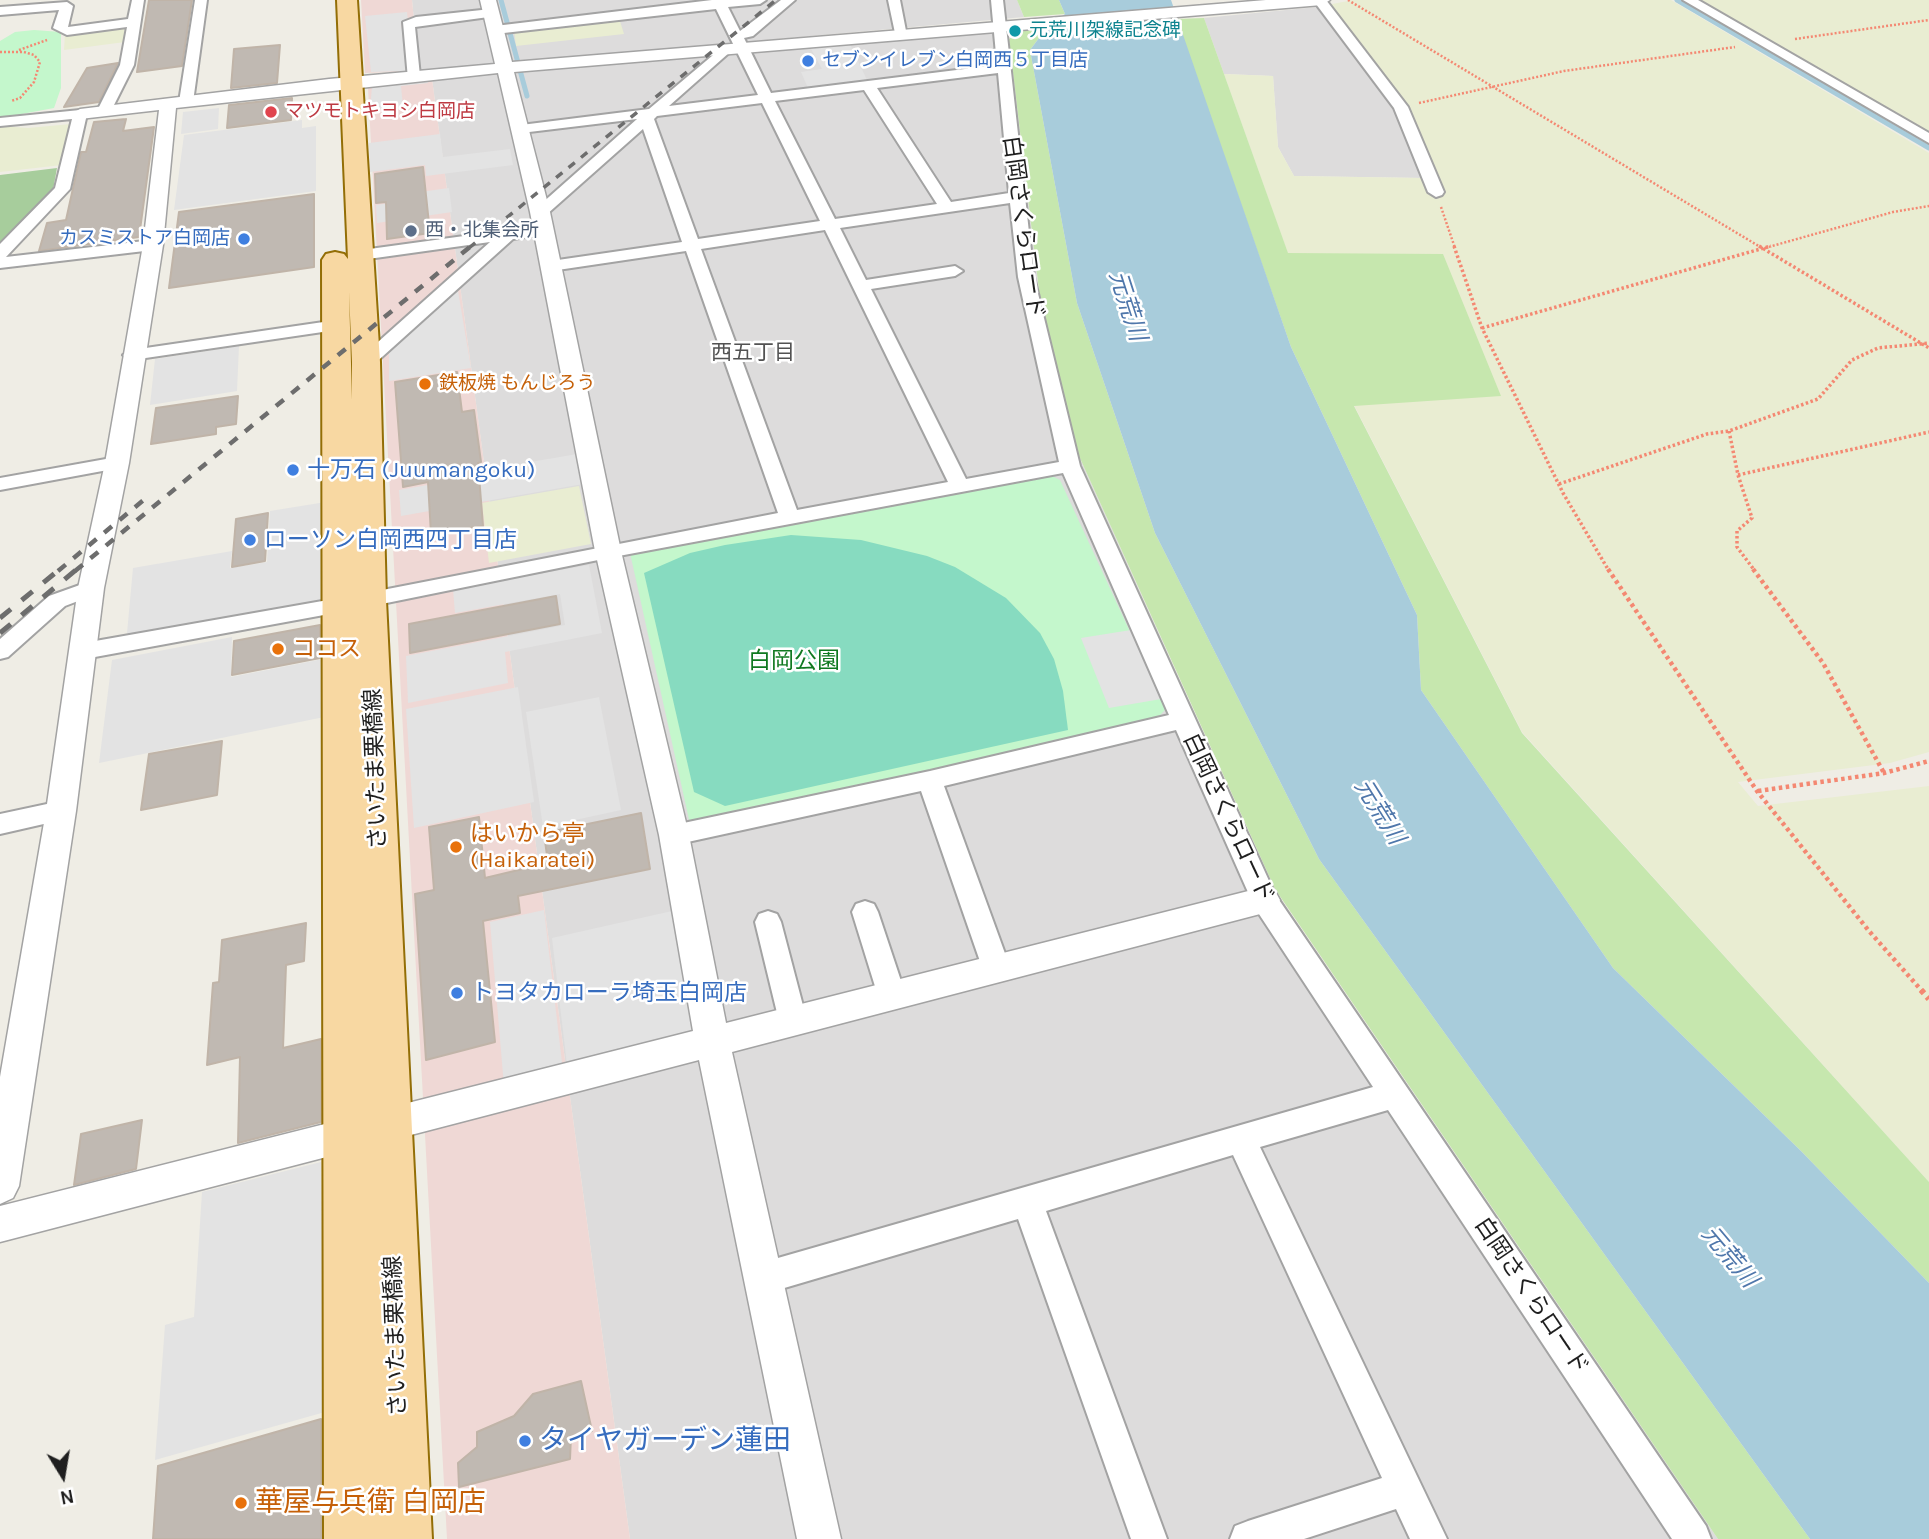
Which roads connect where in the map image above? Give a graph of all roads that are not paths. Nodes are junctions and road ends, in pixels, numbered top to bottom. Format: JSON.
{"nodes":[{"id":1,"x":138,"y":0,"type":"edge"},
{"id":2,"x":201,"y":0,"type":"edge"},
{"id":3,"x":328,"y":0,"type":"edge"},
{"id":4,"x":347,"y":0,"type":"edge"},
{"id":5,"x":604,"y":0,"type":"edge"},
{"id":6,"x":760,"y":0,"type":"edge"},
{"id":7,"x":789,"y":0,"type":"edge"},
{"id":8,"x":894,"y":0,"type":"edge"},
{"id":9,"x":1320,"y":0,"type":"edge"},
{"id":10,"x":1689,"y":0,"type":"edge"},
{"id":11,"x":719,"y":2,"type":"edge"},
{"id":12,"x":31,"y":4,"type":"edge"},
{"id":13,"x":0,"y":11,"type":"edge"},
{"id":14,"x":998,"y":12,"type":"edge"},
{"id":15,"x":491,"y":14,"type":"edge"},
{"id":16,"x":610,"y":17,"type":"junction"},
{"id":17,"x":135,"y":22,"type":"junction"},
{"id":18,"x":902,"y":33,"type":"junction"},
{"id":19,"x":734,"y":44,"type":"junction"},
{"id":20,"x":503,"y":68,"type":"junction"},
{"id":21,"x":1003,"y":68,"type":"junction"},
{"id":22,"x":413,"y":76,"type":"junction"},
{"id":23,"x":339,"y":84,"type":"junction"},
{"id":24,"x":868,"y":85,"type":"junction"},
{"id":25,"x":765,"y":97,"type":"junction"},
{"id":26,"x":177,"y":103,"type":"junction"},
{"id":27,"x":104,"y":111,"type":"junction"},
{"id":28,"x":80,"y":114,"type":"junction"},
{"id":29,"x":651,"y":115,"type":"junction"},
{"id":30,"x":0,"y":122,"type":"edge"},
{"id":31,"x":521,"y":128,"type":"junction"},
{"id":32,"x":1929,"y":139,"type":"edge"},
{"id":33,"x":1436,"y":192,"type":"road end"},
{"id":34,"x":1016,"y":197,"type":"junction"},
{"id":35,"x":947,"y":208,"type":"junction"},
{"id":36,"x":542,"y":221,"type":"junction"},
{"id":37,"x":829,"y":225,"type":"junction"},
{"id":38,"x":509,"y":234,"type":"junction"},
{"id":39,"x":153,"y":245,"type":"junction"},
{"id":40,"x":690,"y":245,"type":"junction"},
{"id":41,"x":0,"y":254,"type":"edge"},
{"id":42,"x":361,"y":255,"type":"junction"},
{"id":43,"x":0,"y":263,"type":"edge"},
{"id":44,"x":551,"y":266,"type":"junction"},
{"id":45,"x":955,"y":271,"type":"dead end"},
{"id":46,"x":860,"y":286,"type":"junction"},
{"id":47,"x":337,"y":326,"type":"junction"},
{"id":48,"x":132,"y":355,"type":"junction"},
{"id":49,"x":366,"y":362,"type":"junction"},
{"id":50,"x":117,"y":463,"type":"junction"},
{"id":51,"x":1070,"y":466,"type":"junction"},
{"id":52,"x":0,"y":484,"type":"edge"},
{"id":53,"x":960,"y":486,"type":"junction"},
{"id":54,"x":790,"y":518,"type":"junction"},
{"id":55,"x":608,"y":551,"type":"junction"},
{"id":56,"x":92,"y":587,"type":"junction"},
{"id":57,"x":354,"y":602,"type":"junction"},
{"id":58,"x":0,"y":650,"type":"edge"},
{"id":59,"x":84,"y":651,"type":"junction"},
{"id":60,"x":1182,"y":720,"type":"junction"},
{"id":61,"x":930,"y":780,"type":"junction"},
{"id":62,"x":61,"y":811,"type":"junction"},
{"id":63,"x":0,"y":824,"type":"edge"},
{"id":64,"x":674,"y":835,"type":"junction"},
{"id":65,"x":1264,"y":900,"type":"junction"},
{"id":66,"x":865,"y":912,"type":"dead end"},
{"id":67,"x":768,"y":922,"type":"dead end"},
{"id":68,"x":997,"y":970,"type":"junction"},
{"id":69,"x":892,"y":996,"type":"junction"},
{"id":70,"x":793,"y":1021,"type":"junction"},
{"id":71,"x":712,"y":1041,"type":"junction"},
{"id":72,"x":1396,"y":1094,"type":"junction"},
{"id":73,"x":390,"y":1126,"type":"junction"},
{"id":74,"x":347,"y":1136,"type":"junction"},
{"id":75,"x":1241,"y":1140,"type":"junction"},
{"id":76,"x":0,"y":1186,"type":"edge"},
{"id":77,"x":1027,"y":1201,"type":"junction"},
{"id":78,"x":0,"y":1224,"type":"edge"},
{"id":79,"x":764,"y":1278,"type":"junction"},
{"id":80,"x":1405,"y":1488,"type":"junction"},
{"id":81,"x":352,"y":1539,"type":"edge"},
{"id":82,"x":403,"y":1539,"type":"edge"},
{"id":83,"x":819,"y":1539,"type":"edge"},
{"id":84,"x":1149,"y":1539,"type":"edge"},
{"id":85,"x":1248,"y":1539,"type":"edge"},
{"id":86,"x":1429,"y":1539,"type":"edge"},
{"id":87,"x":1693,"y":1539,"type":"edge"}],
"edges":[{"from":1,"to":17,"type":"street"},
{"from":2,"to":26,"type":"street"},
{"from":3,"to":23,"type":"main road","name":"さいたま栗橋線"},
{"from":4,"to":23,"type":"main road","name":"さいたま栗橋線"},
{"from":5,"to":16,"type":"street"},
{"from":6,"to":11,"type":"street"},
{"from":7,"to":19,"type":"street"},
{"from":8,"to":18,"type":"street"},
{"from":9,"to":14,"type":"street"},
{"from":9,"to":33,"type":"street"},
{"from":10,"to":32,"type":"street"},
{"from":11,"to":16,"type":"street"},
{"from":11,"to":19,"type":"street"},
{"from":12,"to":13,"type":"street"},
{"from":12,"to":17,"type":"street"},
{"from":14,"to":18,"type":"street"},
{"from":14,"to":21,"type":"street","name":"白岡さくらロード"},
{"from":15,"to":16,"type":"street"},
{"from":15,"to":20,"type":"street"},
{"from":15,"to":22,"type":"street"},
{"from":17,"to":27,"type":"street"},
{"from":18,"to":19,"type":"street"},
{"from":19,"to":20,"type":"street"},
{"from":19,"to":25,"type":"street"},
{"from":19,"to":29,"type":"street"},
{"from":20,"to":22,"type":"street"},
{"from":20,"to":31,"type":"street"},
{"from":21,"to":24,"type":"street"},
{"from":21,"to":34,"type":"street","name":"白岡さくらロード"},
{"from":22,"to":23,"type":"street"},
{"from":23,"to":26,"type":"street"},
{"from":23,"to":42,"type":"main road","name":"さいたま栗橋線"},
{"from":23,"to":47,"type":"main road","name":"さいたま栗橋線"},
{"from":24,"to":25,"type":"street"},
{"from":24,"to":35,"type":"street"},
{"from":25,"to":29,"type":"street"},
{"from":25,"to":37,"type":"street"},
{"from":26,"to":27,"type":"street"},
{"from":26,"to":39,"type":"street"},
{"from":27,"to":28,"type":"street"},
{"from":28,"to":30,"type":"street"},
{"from":28,"to":41,"type":"street"},
{"from":29,"to":31,"type":"street"},
{"from":29,"to":36,"type":"street"},
{"from":29,"to":40,"type":"street"},
{"from":31,"to":36,"type":"street"},
{"from":34,"to":35,"type":"street"},
{"from":34,"to":51,"type":"street","name":"白岡さくらロード"},
{"from":35,"to":37,"type":"street"},
{"from":36,"to":38,"type":"street"},
{"from":36,"to":44,"type":"street"},
{"from":37,"to":40,"type":"street"},
{"from":37,"to":46,"type":"street"},
{"from":38,"to":42,"type":"street"},
{"from":38,"to":49,"type":"street"},
{"from":39,"to":43,"type":"street"},
{"from":39,"to":48,"type":"street"},
{"from":40,"to":44,"type":"street"},
{"from":40,"to":54,"type":"street"},
{"from":42,"to":49,"type":"main road","name":"さいたま栗橋線"},
{"from":44,"to":55,"type":"street"},
{"from":45,"to":46,"type":"street"},
{"from":46,"to":53,"type":"street"},
{"from":47,"to":48,"type":"street"},
{"from":47,"to":57,"type":"main road","name":"さいたま栗橋線"},
{"from":48,"to":50,"type":"street"},
{"from":49,"to":57,"type":"main road","name":"さいたま栗橋線"},
{"from":50,"to":52,"type":"street"},
{"from":50,"to":56,"type":"street"},
{"from":51,"to":53,"type":"street"},
{"from":51,"to":60,"type":"street","name":"白岡さくらロード"},
{"from":53,"to":54,"type":"street"},
{"from":54,"to":55,"type":"street"},
{"from":55,"to":57,"type":"street"},
{"from":55,"to":64,"type":"street"},
{"from":56,"to":58,"type":"street"},
{"from":56,"to":59,"type":"street"},
{"from":57,"to":59,"type":"street"},
{"from":57,"to":73,"type":"main road","name":"さいたま栗橋線"},
{"from":57,"to":74,"type":"main road","name":"さいたま栗橋線"},
{"from":59,"to":62,"type":"street"},
{"from":60,"to":61,"type":"street"},
{"from":60,"to":65,"type":"street","name":"白岡さくらロード"},
{"from":61,"to":64,"type":"street"},
{"from":61,"to":68,"type":"street"},
{"from":62,"to":63,"type":"street"},
{"from":62,"to":76,"type":"street"},
{"from":64,"to":71,"type":"street"},
{"from":65,"to":68,"type":"street"},
{"from":65,"to":72,"type":"street","name":"白岡さくらロード"},
{"from":66,"to":69,"type":"street"},
{"from":67,"to":70,"type":"street"},
{"from":68,"to":69,"type":"street"},
{"from":69,"to":70,"type":"street"},
{"from":70,"to":71,"type":"street"},
{"from":71,"to":73,"type":"street"},
{"from":71,"to":79,"type":"street"},
{"from":72,"to":75,"type":"street"},
{"from":72,"to":87,"type":"street","name":"白岡さくらロード"},
{"from":73,"to":74,"type":"street"},
{"from":73,"to":82,"type":"main road","name":"さいたま栗橋線"},
{"from":74,"to":78,"type":"street"},
{"from":74,"to":81,"type":"main road","name":"さいたま栗橋線"},
{"from":75,"to":77,"type":"street"},
{"from":75,"to":80,"type":"street"},
{"from":77,"to":79,"type":"street"},
{"from":77,"to":84,"type":"street"},
{"from":79,"to":83,"type":"street"},
{"from":80,"to":85,"type":"street"},
{"from":80,"to":86,"type":"street"}]}
